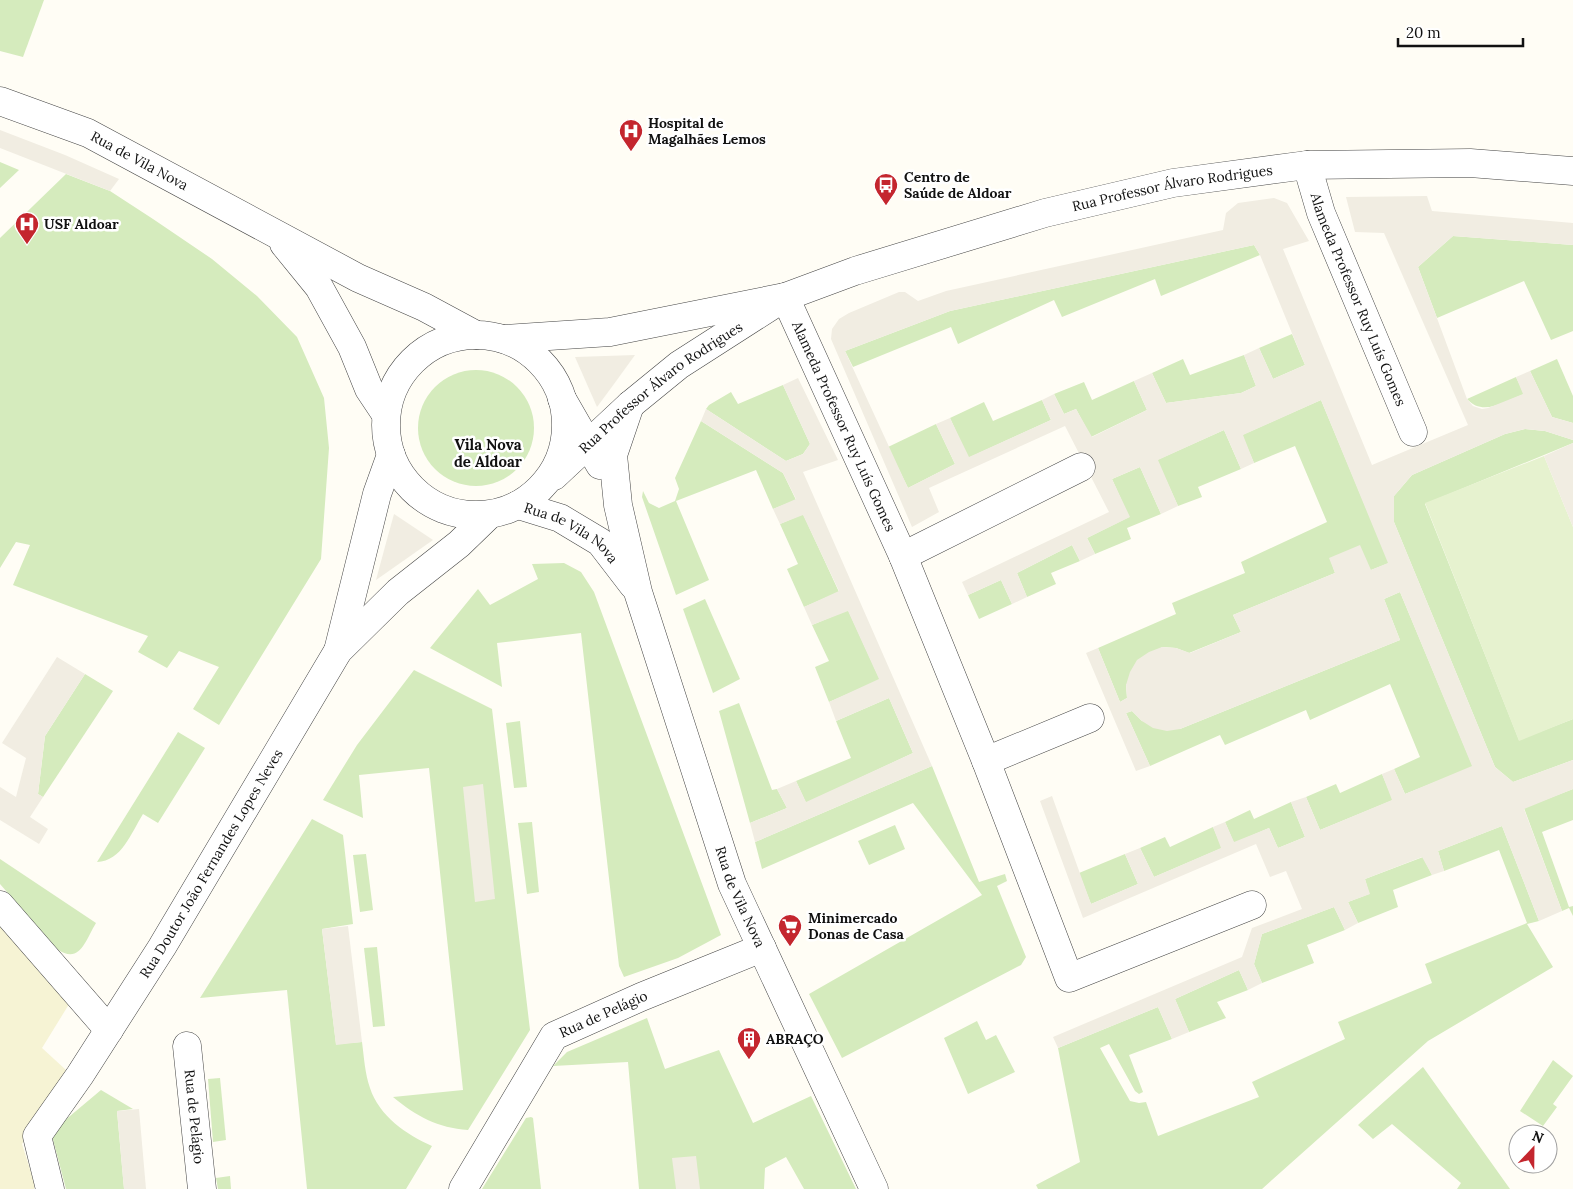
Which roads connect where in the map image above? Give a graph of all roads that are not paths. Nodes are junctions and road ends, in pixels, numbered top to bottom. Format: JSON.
{"nodes":[{"id":1,"x":0,"y":100,"type":"edge"},
{"id":2,"x":1308,"y":165,"type":"junction"},
{"id":3,"x":1573,"y":170,"type":"edge"},
{"id":4,"x":275,"y":234,"type":"junction"},
{"id":5,"x":785,"y":297,"type":"junction"},
{"id":6,"x":476,"y":335,"type":"junction"},
{"id":7,"x":504,"y":339,"type":"junction"},
{"id":8,"x":562,"y":399,"type":"junction"},
{"id":9,"x":630,"y":405,"type":"junction"},
{"id":10,"x":385,"y":413,"type":"junction"},
{"id":11,"x":1413,"y":432,"type":"dead end"},
{"id":12,"x":588,"y":444,"type":"junction"},
{"id":13,"x":390,"y":454,"type":"junction"},
{"id":14,"x":1081,"y":467,"type":"dead end"},
{"id":15,"x":543,"y":486,"type":"junction"},
{"id":16,"x":518,"y":505,"type":"junction"},
{"id":17,"x":618,"y":505,"type":"junction"},
{"id":18,"x":489,"y":514,"type":"junction"},
{"id":19,"x":902,"y":556,"type":"junction"},
{"id":20,"x":638,"y":592,"type":"junction"},
{"id":21,"x":338,"y":651,"type":"junction"},
{"id":22,"x":1090,"y":718,"type":"dead end"},
{"id":23,"x":986,"y":761,"type":"junction"},
{"id":24,"x":0,"y":905,"type":"edge"},
{"id":25,"x":1252,"y":905,"type":"dead end"},
{"id":26,"x":762,"y":948,"type":"junction"},
{"id":27,"x":109,"y":1030,"type":"junction"},
{"id":28,"x":187,"y":1046,"type":"dead end"},
{"id":29,"x":50,"y":1189,"type":"edge"},
{"id":30,"x":202,"y":1189,"type":"edge"},
{"id":31,"x":463,"y":1189,"type":"edge"},
{"id":32,"x":874,"y":1189,"type":"edge"}],
"edges":[{"from":1,"to":4,"type":"street","name":"Rua de Vila Nova"},
{"from":2,"to":3,"type":"street","name":"Rua Professor Álvaro Rodrigues"},
{"from":2,"to":5,"type":"street","name":"Rua Professor Álvaro Rodrigues"},
{"from":2,"to":11,"type":"street","name":"Alameda Professor Ruy Luís Gomes"},
{"from":4,"to":6,"type":"street","name":"Rua de Vila Nova"},
{"from":4,"to":10,"type":"street","name":"Rua de Vila Nova"},
{"from":5,"to":7,"type":"street","name":"Rua Professor Álvaro Rodrigues"},
{"from":5,"to":9,"type":"street","name":"Rua Professor Álvaro Rodrigues"},
{"from":5,"to":19,"type":"street","name":"Alameda Professor Ruy Luís Gomes"},
{"from":6,"to":7,"type":"street"},
{"from":6,"to":10,"type":"street"},
{"from":7,"to":8,"type":"street"},
{"from":8,"to":12,"type":"street","name":"Rua de Vila Nova"},
{"from":8,"to":15,"type":"street"},
{"from":9,"to":12,"type":"street","name":"Rua Professor Álvaro Rodrigues"},
{"from":9,"to":17,"type":"street","name":"Rua de Vila Nova"},
{"from":10,"to":13,"type":"street"},
{"from":12,"to":15,"type":"street","name":"Rua Professor Álvaro Rodrigues"},
{"from":12,"to":17,"type":"street","name":"Rua de Vila Nova"},
{"from":13,"to":18,"type":"street"},
{"from":13,"to":21,"type":"street","name":"Rua Doutor João Fernandes Lopes Neves"},
{"from":14,"to":19,"type":"street"},
{"from":15,"to":16,"type":"street","name":"Rua Professor Álvaro Rodrigues"},
{"from":16,"to":18,"type":"street"},
{"from":16,"to":20,"type":"street","name":"Rua de Vila Nova"},
{"from":17,"to":20,"type":"street","name":"Rua de Vila Nova"},
{"from":18,"to":21,"type":"street","name":"Rua Doutor João Fernandes Lopes Neves"},
{"from":19,"to":23,"type":"street","name":"Alameda Professor Ruy Luís Gomes"},
{"from":20,"to":26,"type":"street","name":"Rua de Vila Nova"},
{"from":21,"to":27,"type":"street","name":"Rua Doutor João Fernandes Lopes Neves"},
{"from":22,"to":23,"type":"street"},
{"from":23,"to":25,"type":"street","name":"Alameda Professor Ruy Luís Gomes"},
{"from":24,"to":27,"type":"street"},
{"from":26,"to":31,"type":"street","name":"Rua de Pelágio"},
{"from":26,"to":32,"type":"street","name":"Rua de Vila Nova"},
{"from":27,"to":29,"type":"street","name":"Rua Doutor João Fernandes Lopes Neves"},
{"from":28,"to":30,"type":"street","name":"Rua de Pelágio"}]}
